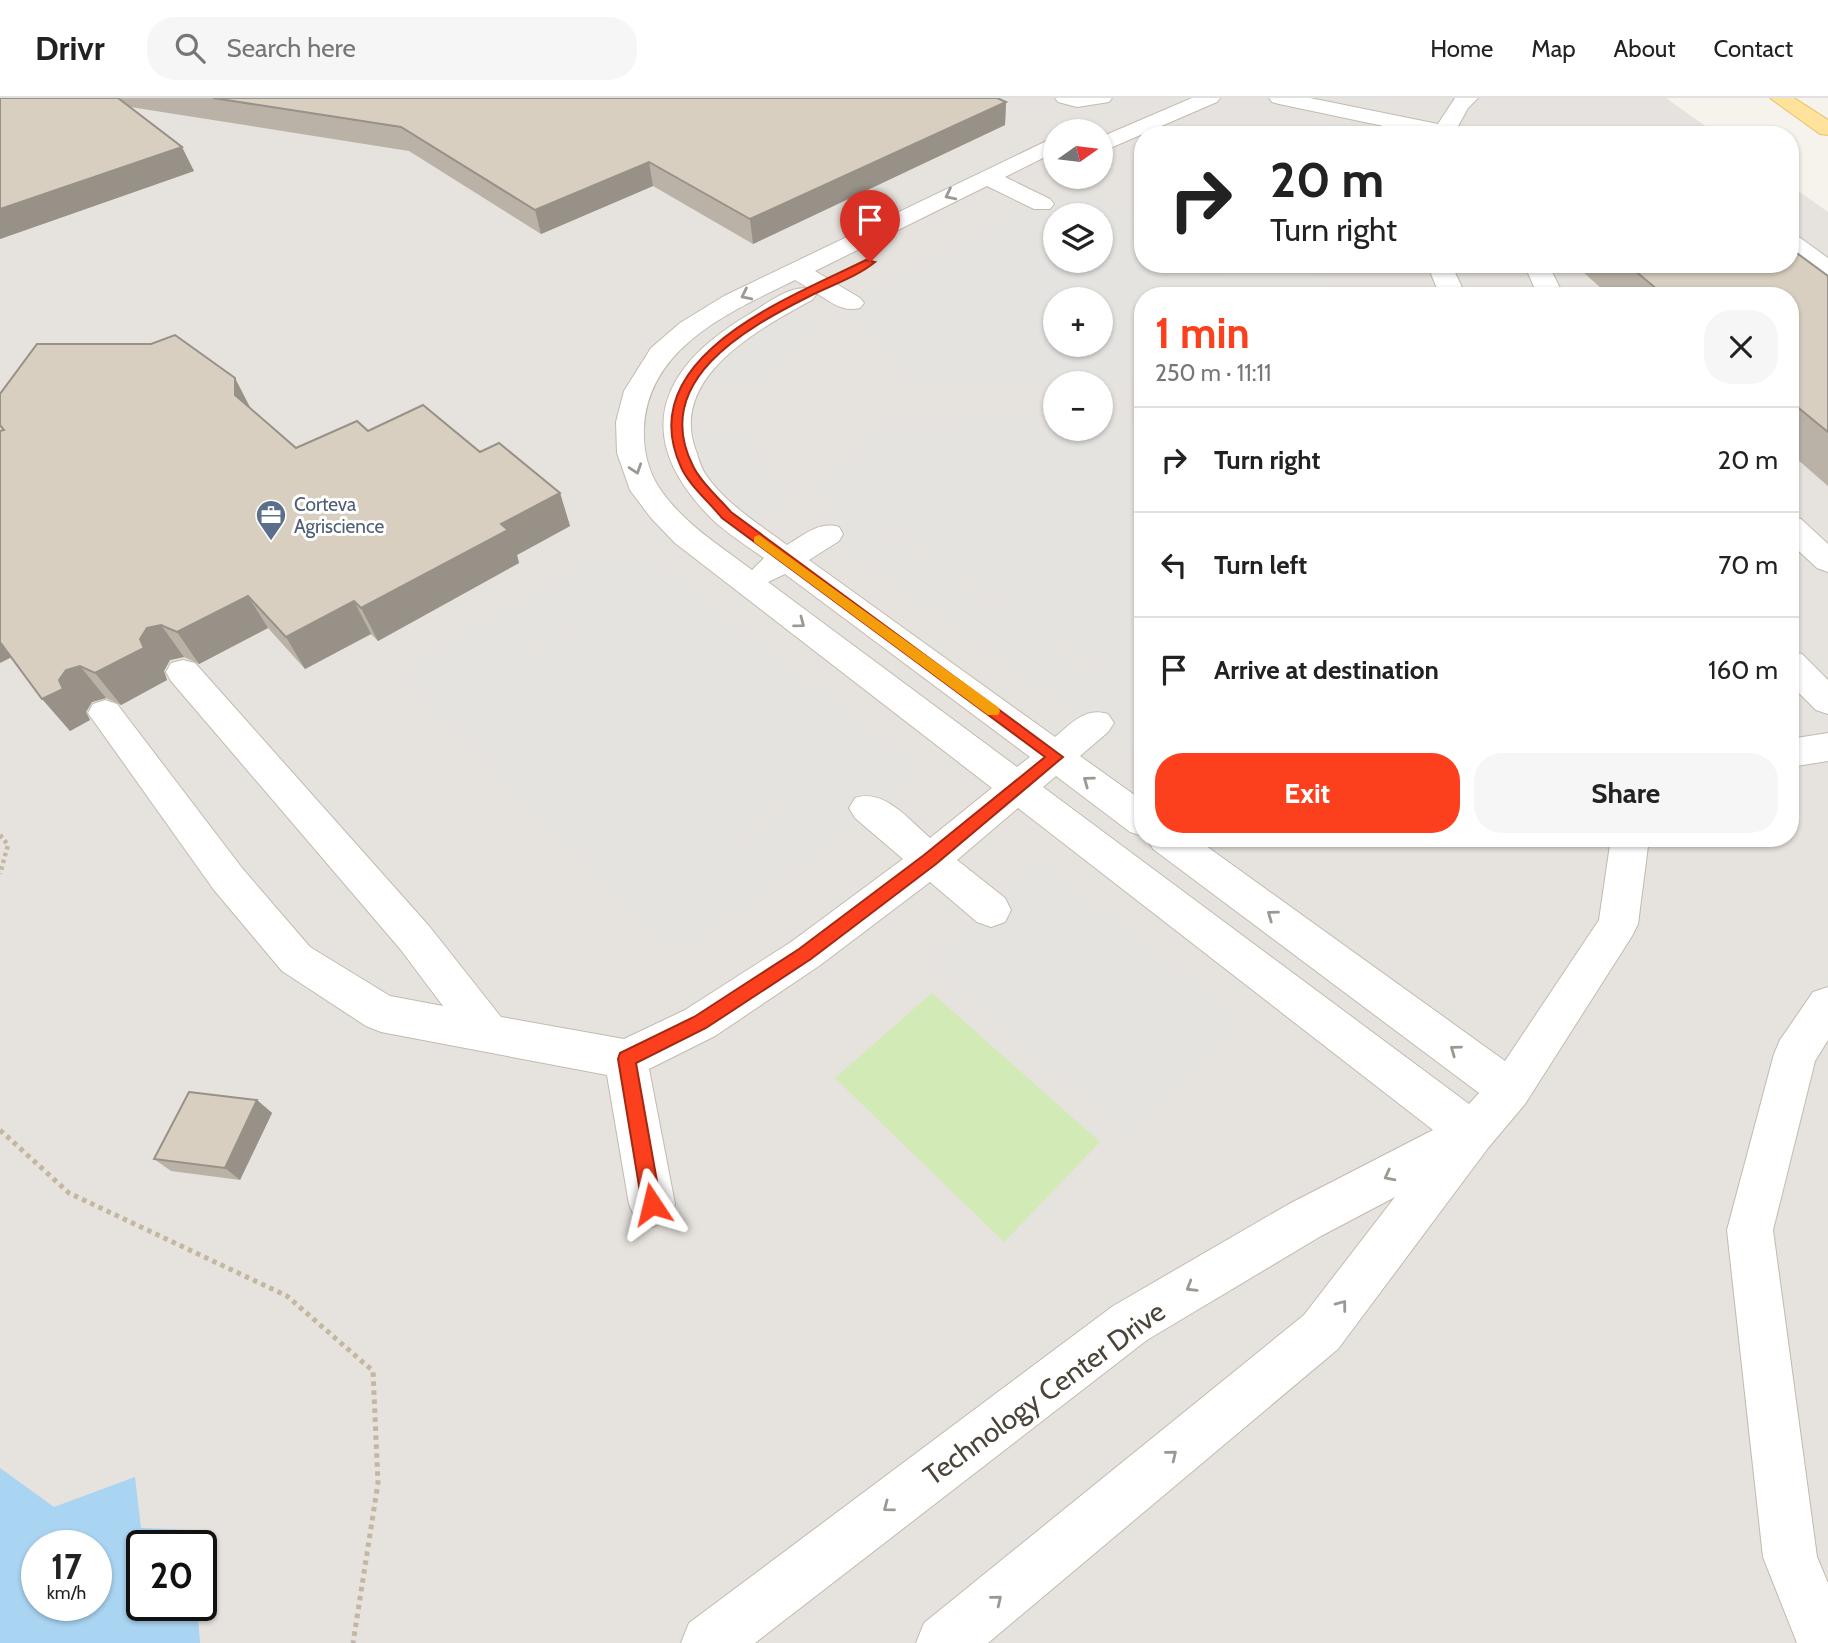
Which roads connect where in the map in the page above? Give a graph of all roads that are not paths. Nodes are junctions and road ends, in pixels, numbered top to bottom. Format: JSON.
{"nodes":[{"id":1,"x":1065,"y":98,"type":"edge"},
{"id":2,"x":1102,"y":98,"type":"edge"},
{"id":3,"x":1210,"y":98,"type":"edge"},
{"id":4,"x":1279,"y":98,"type":"edge"},
{"id":5,"x":1468,"y":98,"type":"edge"},
{"id":6,"x":1780,"y":98,"type":"edge"},
{"id":7,"x":1178,"y":110,"type":"junction"},
{"id":8,"x":1113,"y":125,"type":"edge"},
{"id":9,"x":1143,"y":126,"type":"edge"},
{"id":10,"x":1410,"y":126,"type":"edge"},
{"id":11,"x":1451,"y":126,"type":"edge"},
{"id":12,"x":1828,"y":129,"type":"edge"},
{"id":13,"x":1134,"y":130,"type":"edge"},
{"id":14,"x":1113,"y":140,"type":"edge"},
{"id":15,"x":1043,"y":153,"type":"edge"},
{"id":16,"x":1043,"y":171,"type":"edge"},
{"id":17,"x":1000,"y":183,"type":"junction"},
{"id":18,"x":1042,"y":204,"type":"dead end"},
{"id":19,"x":1799,"y":249,"type":"edge"},
{"id":20,"x":1828,"y":270,"type":"edge"},
{"id":21,"x":809,"y":278,"type":"junction"},
{"id":22,"x":850,"y":303,"type":"dead end"},
{"id":23,"x":828,"y":534,"type":"dead end"},
{"id":24,"x":1799,"y":534,"type":"edge"},
{"id":25,"x":786,"y":559,"type":"junction"},
{"id":26,"x":1828,"y":561,"type":"edge"},
{"id":27,"x":748,"y":584,"type":"junction"},
{"id":28,"x":183,"y":672,"type":"edge"},
{"id":29,"x":1799,"y":672,"type":"edge"},
{"id":30,"x":1828,"y":701,"type":"edge"},
{"id":31,"x":105,"y":713,"type":"edge"},
{"id":32,"x":1096,"y":723,"type":"dead end"},
{"id":33,"x":1828,"y":747,"type":"edge"},
{"id":34,"x":1799,"y":752,"type":"edge"},
{"id":35,"x":1055,"y":757,"type":"junction"},
{"id":36,"x":1017,"y":788,"type":"junction"},
{"id":37,"x":868,"y":808,"type":"dead end"},
{"id":38,"x":1134,"y":814,"type":"edge"},
{"id":39,"x":1178,"y":847,"type":"edge"},
{"id":40,"x":1629,"y":847,"type":"edge"},
{"id":41,"x":930,"y":860,"type":"junction"},
{"id":42,"x":991,"y":910,"type":"dead end"},
{"id":43,"x":1828,"y":1005,"type":"edge"},
{"id":44,"x":489,"y":1034,"type":"junction"},
{"id":45,"x":626,"y":1059,"type":"junction"},
{"id":46,"x":1510,"y":1090,"type":"junction"},
{"id":47,"x":1472,"y":1133,"type":"junction"},
{"id":48,"x":652,"y":1204,"type":"dead end"},
{"id":49,"x":709,"y":1643,"type":"edge"},
{"id":50,"x":944,"y":1643,"type":"edge"},
{"id":51,"x":1825,"y":1643,"type":"edge"}],
"edges":[{"from":1,"to":2,"type":"street"},
{"from":3,"to":7,"type":"street"},
{"from":4,"to":10,"type":"street"},
{"from":5,"to":11,"type":"street"},
{"from":6,"to":12,"type":"main road"},
{"from":7,"to":8,"type":"street"},
{"from":7,"to":9,"type":"street"},
{"from":13,"to":14,"type":"street"},
{"from":15,"to":17,"type":"street"},
{"from":16,"to":17,"type":"street"},
{"from":17,"to":18,"type":"street"},
{"from":17,"to":21,"type":"street"},
{"from":19,"to":20,"type":"street"},
{"from":21,"to":22,"type":"street"},
{"from":21,"to":25,"type":"street"},
{"from":21,"to":27,"type":"street","one_way":true},
{"from":23,"to":25,"type":"street"},
{"from":24,"to":26,"type":"street"},
{"from":25,"to":27,"type":"street"},
{"from":25,"to":35,"type":"street"},
{"from":27,"to":36,"type":"street","one_way":true},
{"from":28,"to":44,"type":"street"},
{"from":29,"to":30,"type":"street"},
{"from":31,"to":44,"type":"street"},
{"from":32,"to":35,"type":"street"},
{"from":33,"to":34,"type":"street"},
{"from":35,"to":36,"type":"street"},
{"from":38,"to":35,"type":"street","one_way":true},
{"from":36,"to":41,"type":"street"},
{"from":36,"to":47,"type":"street"},
{"from":37,"to":41,"type":"street"},
{"from":46,"to":39,"type":"street","one_way":true},
{"from":40,"to":46,"type":"street","name":"Technology Center Drive"},
{"from":41,"to":42,"type":"street"},
{"from":41,"to":45,"type":"street"},
{"from":43,"to":51,"type":"street"},
{"from":44,"to":45,"type":"street"},
{"from":45,"to":48,"type":"street"},
{"from":46,"to":47,"type":"street","name":"Technology Center Drive"},
{"from":47,"to":49,"type":"street","name":"Technology Center Drive","one_way":true},
{"from":50,"to":47,"type":"street","name":"Technology Center Drive","one_way":true}]}
